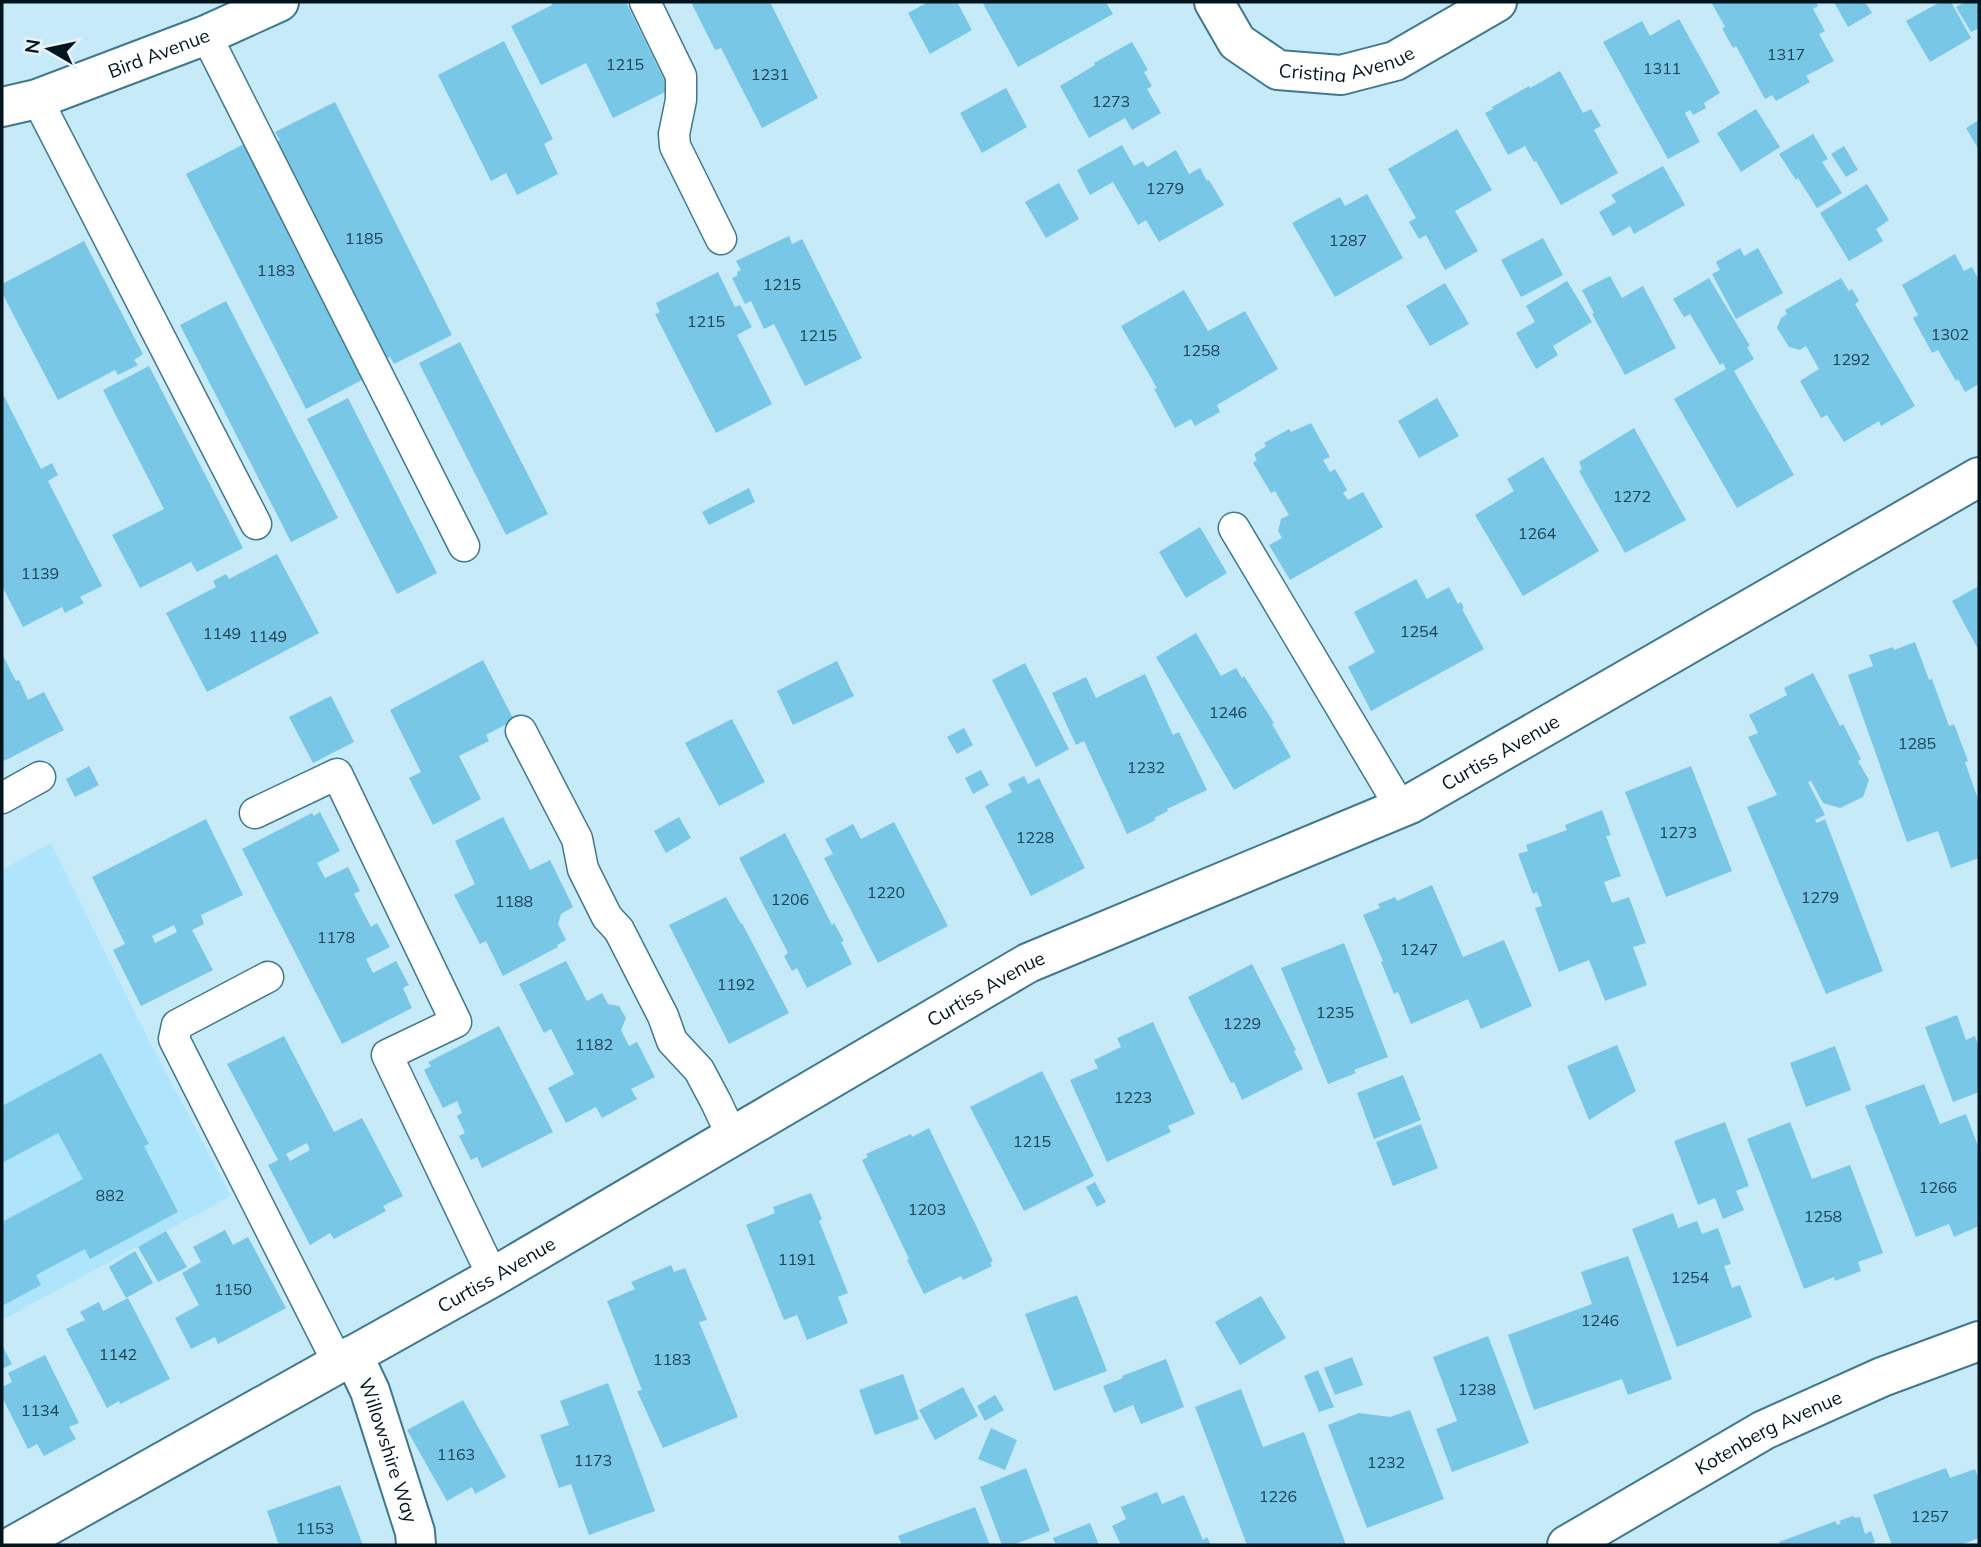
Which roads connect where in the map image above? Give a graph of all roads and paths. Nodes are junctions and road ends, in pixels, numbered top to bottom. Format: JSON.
{"nodes":[{"id":1,"x":279,"y":2,"type":"edge"},
{"id":2,"x":645,"y":2,"type":"edge"},
{"id":3,"x":1214,"y":2,"type":"edge"},
{"id":4,"x":1497,"y":2,"type":"edge"},
{"id":5,"x":206,"y":35,"type":"junction"},
{"id":6,"x":19,"y":103,"type":"edge"},
{"id":7,"x":2,"y":128,"type":"edge"},
{"id":8,"x":720,"y":239,"type":"dead end"},
{"id":9,"x":1979,"y":477,"type":"edge"},
{"id":10,"x":256,"y":524,"type":"dead end"},
{"id":11,"x":1234,"y":528,"type":"dead end"},
{"id":12,"x":464,"y":546,"type":"dead end"},
{"id":13,"x":521,"y":731,"type":"dead end"},
{"id":14,"x":40,"y":777,"type":"dead end"},
{"id":15,"x":2,"y":798,"type":"edge"},
{"id":16,"x":1401,"y":808,"type":"junction"},
{"id":17,"x":255,"y":813,"type":"dead end"},
{"id":18,"x":268,"y":977,"type":"dead end"},
{"id":19,"x":732,"y":1136,"type":"junction"},
{"id":20,"x":494,"y":1277,"type":"junction"},
{"id":21,"x":1979,"y":1341,"type":"edge"},
{"id":22,"x":346,"y":1359,"type":"junction"},
{"id":23,"x":14,"y":1545,"type":"edge"},
{"id":24,"x":416,"y":1545,"type":"edge"},
{"id":25,"x":1567,"y":1545,"type":"edge"}],
"edges":[{"from":1,"to":5,"type":"street","name":"Bird Avenue"},
{"from":2,"to":8,"type":"lane"},
{"from":3,"to":4,"type":"street","name":"Cristina Avenue"},
{"from":5,"to":6,"type":"street","name":"Bird Avenue"},
{"from":5,"to":12,"type":"lane"},
{"from":6,"to":7,"type":"street","name":"Bird Avenue"},
{"from":6,"to":10,"type":"lane"},
{"from":9,"to":16,"type":"street","name":"Curtiss Avenue"},
{"from":11,"to":16,"type":"lane"},
{"from":13,"to":19,"type":"lane"},
{"from":14,"to":15,"type":"lane"},
{"from":16,"to":19,"type":"street","name":"Curtiss Avenue"},
{"from":17,"to":20,"type":"lane"},
{"from":18,"to":22,"type":"lane"},
{"from":19,"to":20,"type":"street","name":"Curtiss Avenue"},
{"from":20,"to":22,"type":"street","name":"Curtiss Avenue"},
{"from":21,"to":25,"type":"street","name":"Kotenberg Avenue"},
{"from":22,"to":23,"type":"street","name":"Curtiss Avenue"},
{"from":22,"to":24,"type":"street","name":"Willowshire Way"}]}
